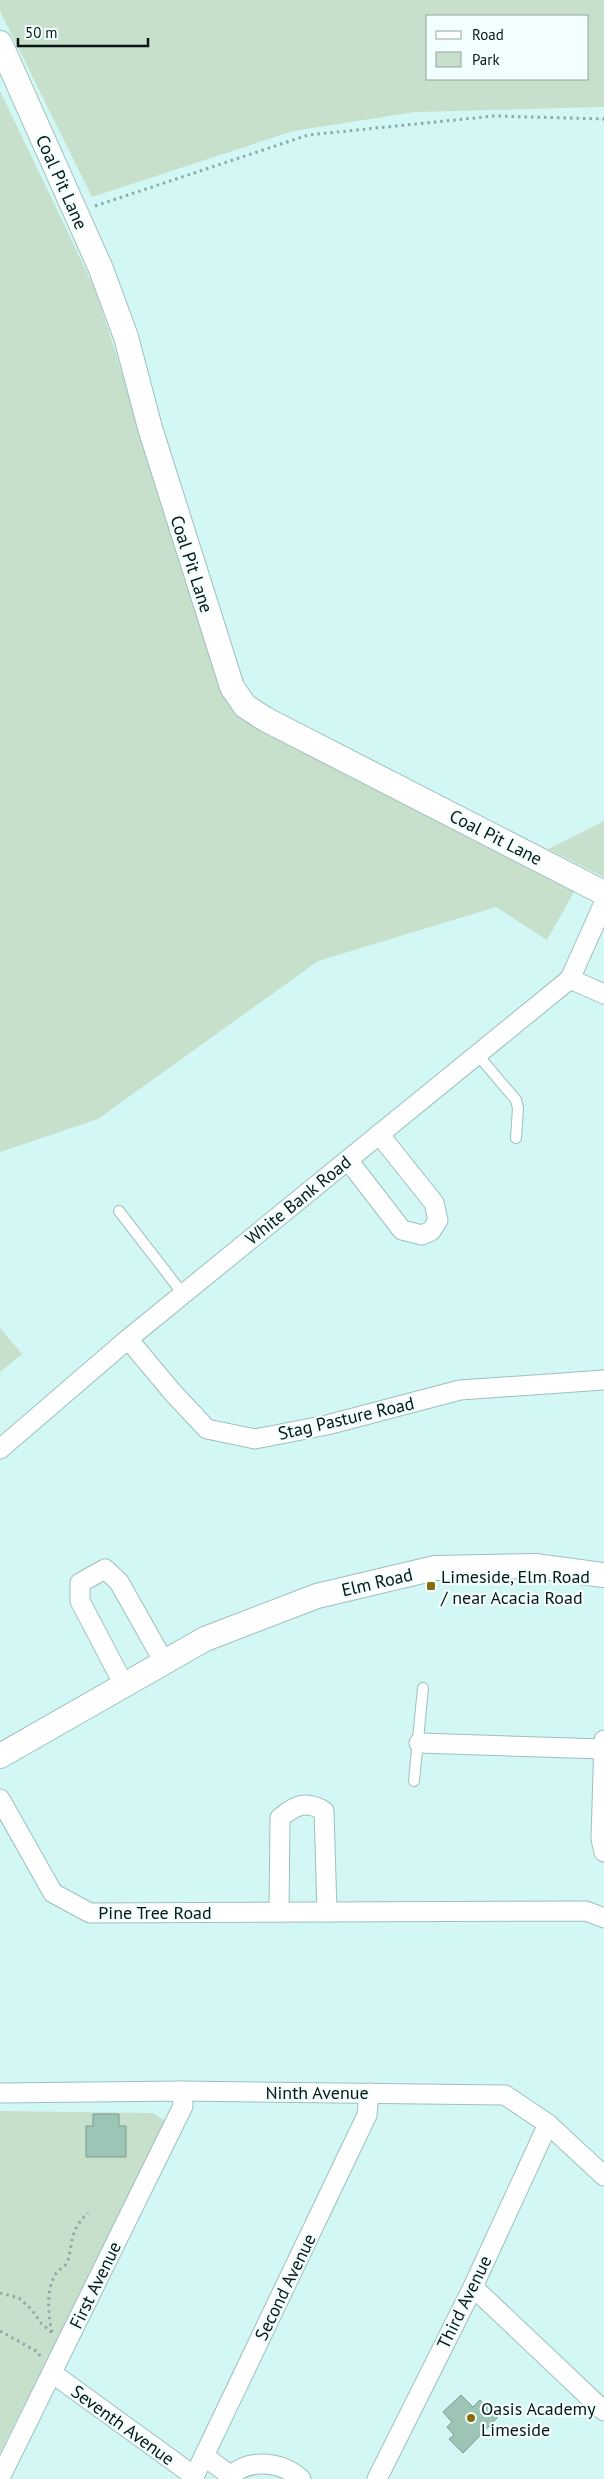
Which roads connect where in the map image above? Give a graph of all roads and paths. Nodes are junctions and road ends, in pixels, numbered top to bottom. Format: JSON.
{"nodes":[{"id":1,"x":0,"y":43,"type":"edge"},
{"id":2,"x":604,"y":118,"type":"edge"},
{"id":3,"x":75,"y":212,"type":"junction"},
{"id":4,"x":604,"y":893,"type":"edge"},
{"id":5,"x":604,"y":902,"type":"edge"},
{"id":6,"x":570,"y":978,"type":"junction"},
{"id":7,"x":604,"y":994,"type":"edge"},
{"id":8,"x":477,"y":1054,"type":"junction"},
{"id":9,"x":379,"y":1134,"type":"junction"},
{"id":10,"x":516,"y":1138,"type":"dead end"},
{"id":11,"x":348,"y":1160,"type":"junction"},
{"id":12,"x":119,"y":1211,"type":"dead end"},
{"id":13,"x":183,"y":1294,"type":"junction"},
{"id":14,"x":128,"y":1339,"type":"junction"},
{"id":15,"x":604,"y":1380,"type":"edge"},
{"id":16,"x":0,"y":1449,"type":"edge"},
{"id":17,"x":604,"y":1575,"type":"edge"},
{"id":18,"x":164,"y":1662,"type":"junction"},
{"id":19,"x":124,"y":1685,"type":"junction"},
{"id":20,"x":423,"y":1688,"type":"dead end"},
{"id":21,"x":419,"y":1743,"type":"junction"},
{"id":22,"x":603,"y":1745,"type":"edge"},
{"id":23,"x":0,"y":1756,"type":"edge"},
{"id":24,"x":414,"y":1781,"type":"dead end"},
{"id":25,"x":0,"y":1799,"type":"edge"},
{"id":26,"x":604,"y":1852,"type":"edge"},
{"id":27,"x":279,"y":1912,"type":"junction"},
{"id":28,"x":327,"y":1912,"type":"junction"},
{"id":29,"x":604,"y":1918,"type":"edge"},
{"id":30,"x":182,"y":2091,"type":"junction"},
{"id":31,"x":0,"y":2093,"type":"edge"},
{"id":32,"x":370,"y":2093,"type":"junction"},
{"id":33,"x":548,"y":2124,"type":"junction"},
{"id":34,"x":604,"y":2176,"type":"edge"},
{"id":35,"x":88,"y":2213,"type":"dead end"},
{"id":36,"x":473,"y":2287,"type":"junction"},
{"id":37,"x":0,"y":2293,"type":"edge"},
{"id":38,"x":0,"y":2331,"type":"edge"},
{"id":39,"x":60,"y":2337,"type":"junction"},
{"id":40,"x":52,"y":2373,"type":"junction"},
{"id":41,"x":604,"y":2411,"type":"edge"},
{"id":42,"x":204,"y":2456,"type":"junction"},
{"id":43,"x":230,"y":2477,"type":"edge"},
{"id":44,"x":0,"y":2478,"type":"edge"},
{"id":45,"x":193,"y":2478,"type":"edge"},
{"id":46,"x":301,"y":2479,"type":"edge"},
{"id":47,"x":377,"y":2479,"type":"edge"}],
"edges":[{"from":1,"to":3,"type":"street","name":"Coal Pit Lane"},
{"from":2,"to":3,"type":"path"},
{"from":3,"to":4,"type":"street","name":"Coal Pit Lane"},
{"from":5,"to":6,"type":"street"},
{"from":6,"to":7,"type":"street"},
{"from":6,"to":8,"type":"street","name":"White Bank Road"},
{"from":8,"to":9,"type":"street","name":"White Bank Road"},
{"from":8,"to":10,"type":"lane"},
{"from":9,"to":11,"type":"street","name":"White Bank Road"},
{"from":9,"to":11,"type":"street"},
{"from":11,"to":13,"type":"street","name":"White Bank Road"},
{"from":12,"to":13,"type":"lane"},
{"from":13,"to":14,"type":"street","name":"White Bank Road"},
{"from":14,"to":15,"type":"street","name":"Stag Pasture Road"},
{"from":14,"to":16,"type":"street","name":"White Bank Road"},
{"from":17,"to":18,"type":"street","name":"Elm Road"},
{"from":18,"to":19,"type":"street","name":"Elm Road"},
{"from":18,"to":19,"type":"street"},
{"from":19,"to":23,"type":"street","name":"Elm Road"},
{"from":20,"to":21,"type":"lane"},
{"from":21,"to":22,"type":"street"},
{"from":21,"to":24,"type":"lane"},
{"from":22,"to":26,"type":"street"},
{"from":25,"to":27,"type":"street","name":"Pine Tree Road"},
{"from":27,"to":28,"type":"street","name":"Pine Tree Road"},
{"from":27,"to":28,"type":"street"},
{"from":28,"to":29,"type":"street","name":"Pine Tree Road"},
{"from":30,"to":31,"type":"street","name":"Ninth Avenue"},
{"from":30,"to":32,"type":"street","name":"Ninth Avenue"},
{"from":30,"to":39,"type":"street","name":"First Avenue"},
{"from":32,"to":33,"type":"street","name":"Ninth Avenue"},
{"from":32,"to":42,"type":"street","name":"Second Avenue"},
{"from":33,"to":34,"type":"street","name":"Ninth Avenue"},
{"from":33,"to":36,"type":"street","name":"Third Avenue"},
{"from":35,"to":39,"type":"path"},
{"from":36,"to":41,"type":"street"},
{"from":36,"to":47,"type":"street","name":"Third Avenue"},
{"from":37,"to":39,"type":"path"},
{"from":38,"to":40,"type":"path"},
{"from":39,"to":40,"type":"street","name":"First Avenue"},
{"from":40,"to":44,"type":"street","name":"First Avenue"},
{"from":40,"to":45,"type":"street","name":"Seventh Avenue"},
{"from":42,"to":43,"type":"street"},
{"from":42,"to":45,"type":"street","name":"Second Avenue"},
{"from":43,"to":46,"type":"street"}]}
